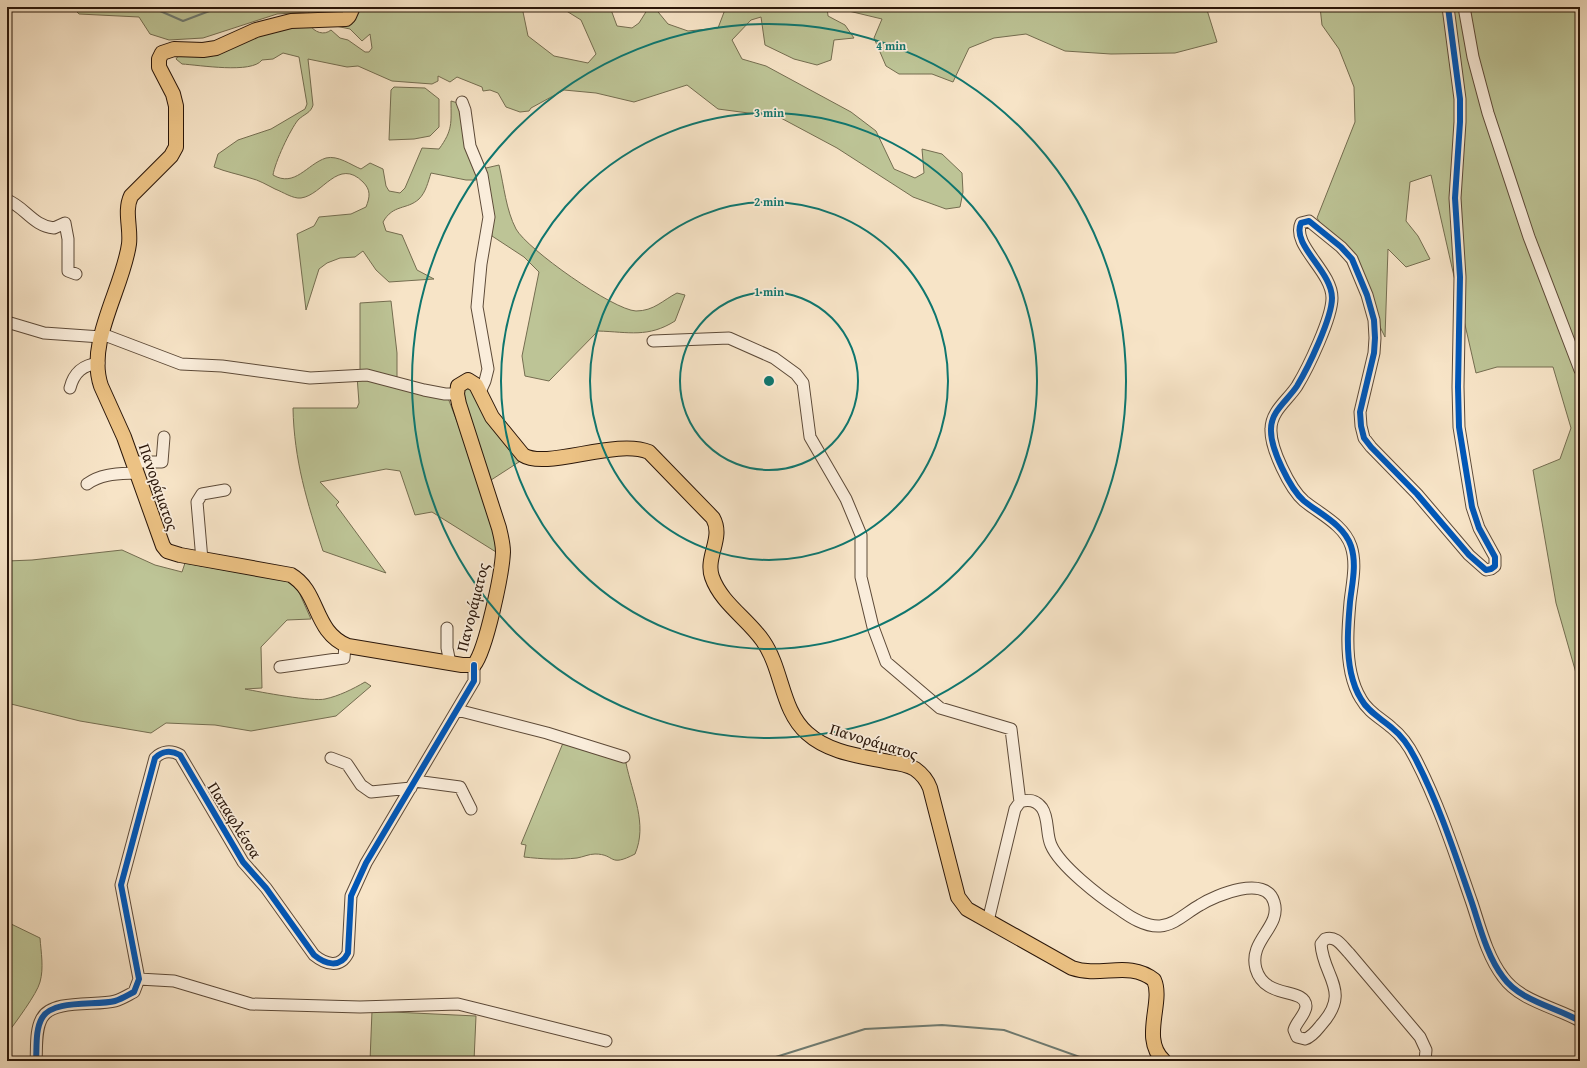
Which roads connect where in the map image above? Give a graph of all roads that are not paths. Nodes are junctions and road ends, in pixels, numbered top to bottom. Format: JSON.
{"nodes":[{"id":1,"x":353,"y":7,"type":"edge"},
{"id":2,"x":1448,"y":7,"type":"edge"},
{"id":3,"x":1464,"y":7,"type":"edge"},
{"id":4,"x":462,"y":102,"type":"dead end"},
{"id":5,"x":7,"y":200,"type":"edge"},
{"id":6,"x":76,"y":274,"type":"dead end"},
{"id":7,"x":7,"y":322,"type":"edge"},
{"id":8,"x":101,"y":335,"type":"junction"},
{"id":9,"x":653,"y":341,"type":"dead end"},
{"id":10,"x":99,"y":363,"type":"junction"},
{"id":11,"x":1580,"y":370,"type":"edge"},
{"id":12,"x":70,"y":388,"type":"dead end"},
{"id":13,"x":480,"y":392,"type":"junction"},
{"id":14,"x":457,"y":394,"type":"junction"},
{"id":15,"x":164,"y":437,"type":"dead end"},
{"id":16,"x":135,"y":468,"type":"junction"},
{"id":17,"x":87,"y":484,"type":"dead end"},
{"id":18,"x":225,"y":490,"type":"dead end"},
{"id":19,"x":202,"y":560,"type":"junction"},
{"id":20,"x":447,"y":628,"type":"dead end"},
{"id":21,"x":345,"y":645,"type":"junction"},
{"id":22,"x":450,"y":663,"type":"junction"},
{"id":23,"x":474,"y":665,"type":"junction"},
{"id":24,"x":280,"y":666,"type":"dead end"},
{"id":25,"x":457,"y":710,"type":"junction"},
{"id":26,"x":624,"y":757,"type":"dead end"},
{"id":27,"x":331,"y":758,"type":"dead end"},
{"id":28,"x":413,"y":785,"type":"junction"},
{"id":29,"x":1020,"y":802,"type":"junction"},
{"id":30,"x":471,"y":809,"type":"dead end"},
{"id":31,"x":988,"y":922,"type":"junction"},
{"id":32,"x":138,"y":979,"type":"junction"},
{"id":33,"x":1580,"y":1021,"type":"edge"},
{"id":34,"x":606,"y":1041,"type":"dead end"},
{"id":35,"x":36,"y":1061,"type":"edge"},
{"id":36,"x":1164,"y":1061,"type":"edge"},
{"id":37,"x":1426,"y":1061,"type":"edge"}],
"edges":[{"from":1,"to":8,"type":"main road","name":"Πανοράματος"},
{"from":2,"to":33,"type":"street"},
{"from":3,"to":11,"type":"street"},
{"from":4,"to":13,"type":"street"},
{"from":5,"to":6,"type":"street"},
{"from":7,"to":8,"type":"street"},
{"from":8,"to":10,"type":"main road","name":"Πανοράματος"},
{"from":8,"to":14,"type":"street"},
{"from":9,"to":29,"type":"street"},
{"from":10,"to":12,"type":"street"},
{"from":10,"to":16,"type":"main road","name":"Πανοράματος"},
{"from":13,"to":14,"type":"main road","name":"Πανοράματος"},
{"from":13,"to":31,"type":"main road","name":"Πανοράματος"},
{"from":14,"to":23,"type":"main road","name":"Πανοράματος"},
{"from":15,"to":16,"type":"street"},
{"from":16,"to":17,"type":"street"},
{"from":16,"to":19,"type":"main road","name":"Πανοράματος"},
{"from":18,"to":19,"type":"street"},
{"from":19,"to":21,"type":"main road","name":"Πανοράματος"},
{"from":20,"to":22,"type":"street"},
{"from":21,"to":22,"type":"main road","name":"Πανοράματος"},
{"from":21,"to":24,"type":"street"},
{"from":22,"to":23,"type":"main road","name":"Πανοράματος"},
{"from":23,"to":25,"type":"street","name":"Παπαφλέσσα"},
{"from":25,"to":26,"type":"street"},
{"from":25,"to":28,"type":"street","name":"Παπαφλέσσα"},
{"from":27,"to":28,"type":"street"},
{"from":28,"to":30,"type":"street"},
{"from":28,"to":32,"type":"street","name":"Παπαφλέσσα"},
{"from":29,"to":31,"type":"street"},
{"from":29,"to":37,"type":"street"},
{"from":31,"to":36,"type":"main road"},
{"from":32,"to":34,"type":"street"},
{"from":32,"to":35,"type":"street"}]}
